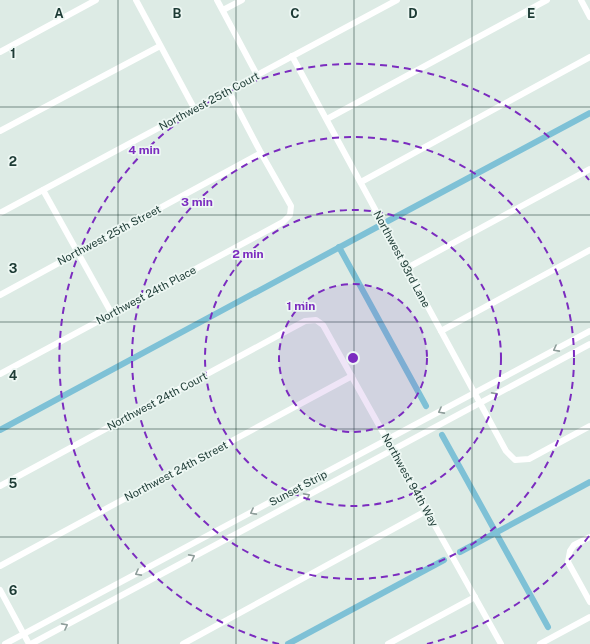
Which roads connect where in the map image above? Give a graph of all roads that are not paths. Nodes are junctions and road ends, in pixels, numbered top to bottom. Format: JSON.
{"nodes":[{"id":1,"x":96,"y":0,"type":"edge"},
{"id":2,"x":136,"y":0,"type":"edge"},
{"id":3,"x":217,"y":0,"type":"edge"},
{"id":4,"x":242,"y":0,"type":"edge"},
{"id":5,"x":396,"y":0,"type":"edge"},
{"id":6,"x":547,"y":0,"type":"edge"},
{"id":7,"x":581,"y":0,"type":"edge"},
{"id":8,"x":223,"y":10,"type":"junction"},
{"id":9,"x":590,"y":17,"type":"edge"},
{"id":10,"x":160,"y":46,"type":"junction"},
{"id":11,"x":0,"y":52,"type":"edge"},
{"id":12,"x":292,"y":56,"type":"junction"},
{"id":13,"x":590,"y":57,"type":"edge"},
{"id":14,"x":257,"y":75,"type":"junction"},
{"id":15,"x":228,"y":90,"type":"junction"},
{"id":16,"x":194,"y":108,"type":"junction"},
{"id":17,"x":327,"y":118,"type":"junction"},
{"id":18,"x":0,"y":131,"type":"edge"},
{"id":19,"x":261,"y":153,"type":"junction"},
{"id":20,"x":590,"y":169,"type":"edge"},
{"id":21,"x":361,"y":182,"type":"junction"},
{"id":22,"x":43,"y":190,"type":"junction"},
{"id":23,"x":0,"y":213,"type":"edge"},
{"id":24,"x":590,"y":250,"type":"edge"},
{"id":25,"x":77,"y":252,"type":"junction"},
{"id":26,"x":407,"y":268,"type":"junction"},
{"id":27,"x":0,"y":295,"type":"edge"},
{"id":28,"x":112,"y":314,"type":"junction"},
{"id":29,"x":316,"y":320,"type":"joint"},
{"id":30,"x":441,"y":331,"type":"junction"},
{"id":31,"x":590,"y":331,"type":"edge"},
{"id":32,"x":590,"y":344,"type":"edge"},
{"id":33,"x":0,"y":374,"type":"edge"},
{"id":34,"x":352,"y":376,"type":"junction"},
{"id":35,"x":475,"y":392,"type":"junction"},
{"id":36,"x":480,"y":403,"type":"junction"},
{"id":37,"x":590,"y":426,"type":"edge"},
{"id":38,"x":388,"y":439,"type":"junction"},
{"id":39,"x":393,"y":450,"type":"junction"},
{"id":40,"x":0,"y":486,"type":"edge"},
{"id":41,"x":426,"y":511,"type":"junction"},
{"id":42,"x":590,"y":537,"type":"edge"},
{"id":43,"x":0,"y":566,"type":"edge"},
{"id":44,"x":0,"y":590,"type":"edge"},
{"id":45,"x":475,"y":597,"type":"junction"},
{"id":46,"x":590,"y":602,"type":"edge"},
{"id":47,"x":590,"y":617,"type":"edge"},
{"id":48,"x":24,"y":634,"type":"junction"},
{"id":49,"x":6,"y":644,"type":"edge"},
{"id":50,"x":30,"y":644,"type":"edge"},
{"id":51,"x":182,"y":644,"type":"edge"},
{"id":52,"x":388,"y":644,"type":"edge"},
{"id":53,"x":501,"y":644,"type":"edge"},
{"id":54,"x":540,"y":644,"type":"edge"}],
"edges":[{"from":1,"to":11,"type":"street"},
{"from":2,"to":10,"type":"street"},
{"from":3,"to":8,"type":"street"},
{"from":4,"to":8,"type":"street"},
{"from":5,"to":12,"type":"street","name":"Northwest 25th Court"},
{"from":6,"to":17,"type":"street"},
{"from":7,"to":9,"type":"street"},
{"from":8,"to":14,"type":"street"},
{"from":10,"to":16,"type":"street"},
{"from":10,"to":18,"type":"street"},
{"from":12,"to":14,"type":"street","name":"Northwest 25th Court"},
{"from":12,"to":17,"type":"street","name":"Northwest 93rd Lane"},
{"from":13,"to":21,"type":"street"},
{"from":14,"to":15,"type":"street","name":"Northwest 25th Court"},
{"from":15,"to":16,"type":"street","name":"Northwest 25th Court"},
{"from":15,"to":19,"type":"street"},
{"from":16,"to":22,"type":"street","name":"Northwest 25th Court"},
{"from":17,"to":21,"type":"street","name":"Northwest 93rd Lane"},
{"from":19,"to":25,"type":"street","name":"Northwest 25th Street"},
{"from":19,"to":28,"type":"street","name":"Northwest 24th Place"},
{"from":20,"to":26,"type":"street"},
{"from":21,"to":26,"type":"street","name":"Northwest 93rd Lane"},
{"from":22,"to":23,"type":"street","name":"Northwest 25th Court"},
{"from":22,"to":25,"type":"street"},
{"from":24,"to":30,"type":"street"},
{"from":25,"to":27,"type":"street","name":"Northwest 25th Street"},
{"from":25,"to":28,"type":"street"},
{"from":26,"to":30,"type":"street","name":"Northwest 93rd Lane"},
{"from":28,"to":33,"type":"street","name":"Northwest 24th Place"},
{"from":29,"to":34,"type":"street","name":"Northwest 94th Way"},
{"from":29,"to":40,"type":"street","name":"Northwest 24th Court"},
{"from":30,"to":35,"type":"street","name":"Northwest 93rd Lane"},
{"from":31,"to":35,"type":"street","name":"Sunset Strip","one_way":true},
{"from":36,"to":32,"type":"street","name":"Sunset Strip","one_way":true},
{"from":34,"to":38,"type":"street","name":"Northwest 94th Way"},
{"from":34,"to":43,"type":"street","name":"Northwest 24th Street"},
{"from":35,"to":36,"type":"street","name":"Northwest 93rd Lane"},
{"from":35,"to":38,"type":"street","name":"Sunset Strip","one_way":true},
{"from":36,"to":37,"type":"street","name":"Northwest 93rd Lane"},
{"from":36,"to":39,"type":"street","name":"Sunset Strip"},
{"from":38,"to":39,"type":"street","name":"Northwest 94th Way"},
{"from":38,"to":48,"type":"street","name":"Sunset Strip","one_way":true},
{"from":39,"to":41,"type":"street","name":"Northwest 94th Way"},
{"from":50,"to":39,"type":"street","name":"Sunset Strip","one_way":true},
{"from":41,"to":45,"type":"street","name":"Northwest 94th Way"},
{"from":41,"to":51,"type":"street"},
{"from":42,"to":46,"type":"street"},
{"from":44,"to":48,"type":"street"},
{"from":45,"to":52,"type":"street"},
{"from":45,"to":53,"type":"street","name":"Northwest 94th Way"},
{"from":47,"to":54,"type":"street"},
{"from":48,"to":49,"type":"street","name":"Sunset Strip"},
{"from":48,"to":50,"type":"street"}]}
